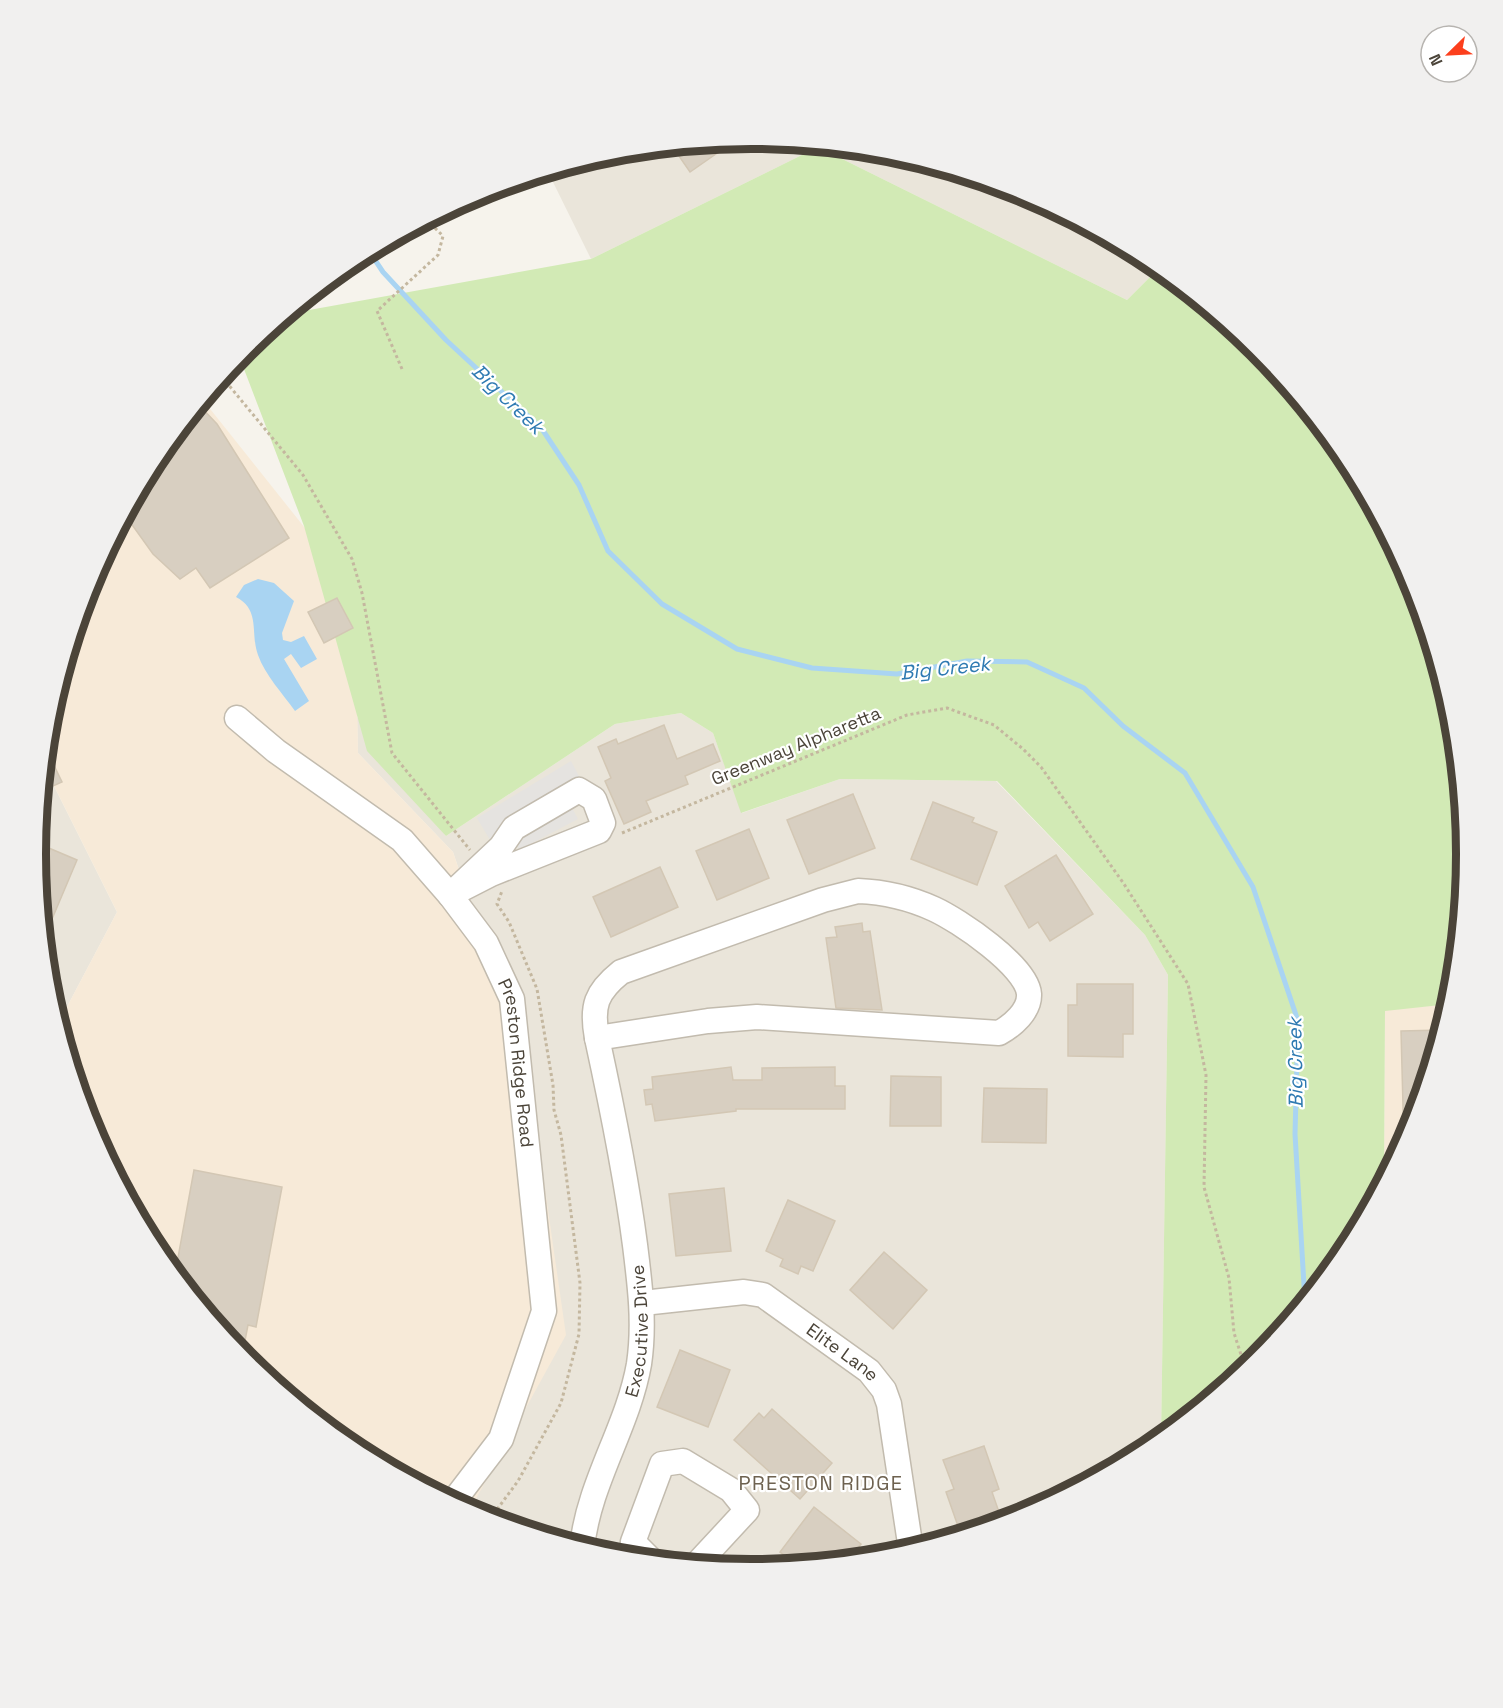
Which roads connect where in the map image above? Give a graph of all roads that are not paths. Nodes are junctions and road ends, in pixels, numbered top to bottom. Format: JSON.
{"nodes":[{"id":1,"x":237,"y":718,"type":"dead end"},
{"id":2,"x":450,"y":895,"type":"junction"},
{"id":3,"x":597,"y":1038,"type":"junction"},
{"id":4,"x":643,"y":1303,"type":"junction"},
{"id":5,"x":459,"y":1494,"type":"edge"},
{"id":6,"x":583,"y":1538,"type":"edge"},
{"id":7,"x":910,"y":1540,"type":"edge"},
{"id":8,"x":639,"y":1549,"type":"edge"},
{"id":9,"x":704,"y":1557,"type":"edge"}],
"edges":[{"from":1,"to":2,"type":"street","name":"Preston Ridge Road"},
{"from":2,"to":2,"type":"street"},
{"from":2,"to":5,"type":"street","name":"Preston Ridge Road"},
{"from":3,"to":3,"type":"street","name":"Executive Drive"},
{"from":3,"to":4,"type":"street","name":"Executive Drive"},
{"from":4,"to":6,"type":"street","name":"Executive Drive"},
{"from":4,"to":7,"type":"street","name":"Elite Lane"},
{"from":8,"to":9,"type":"street"}]}
